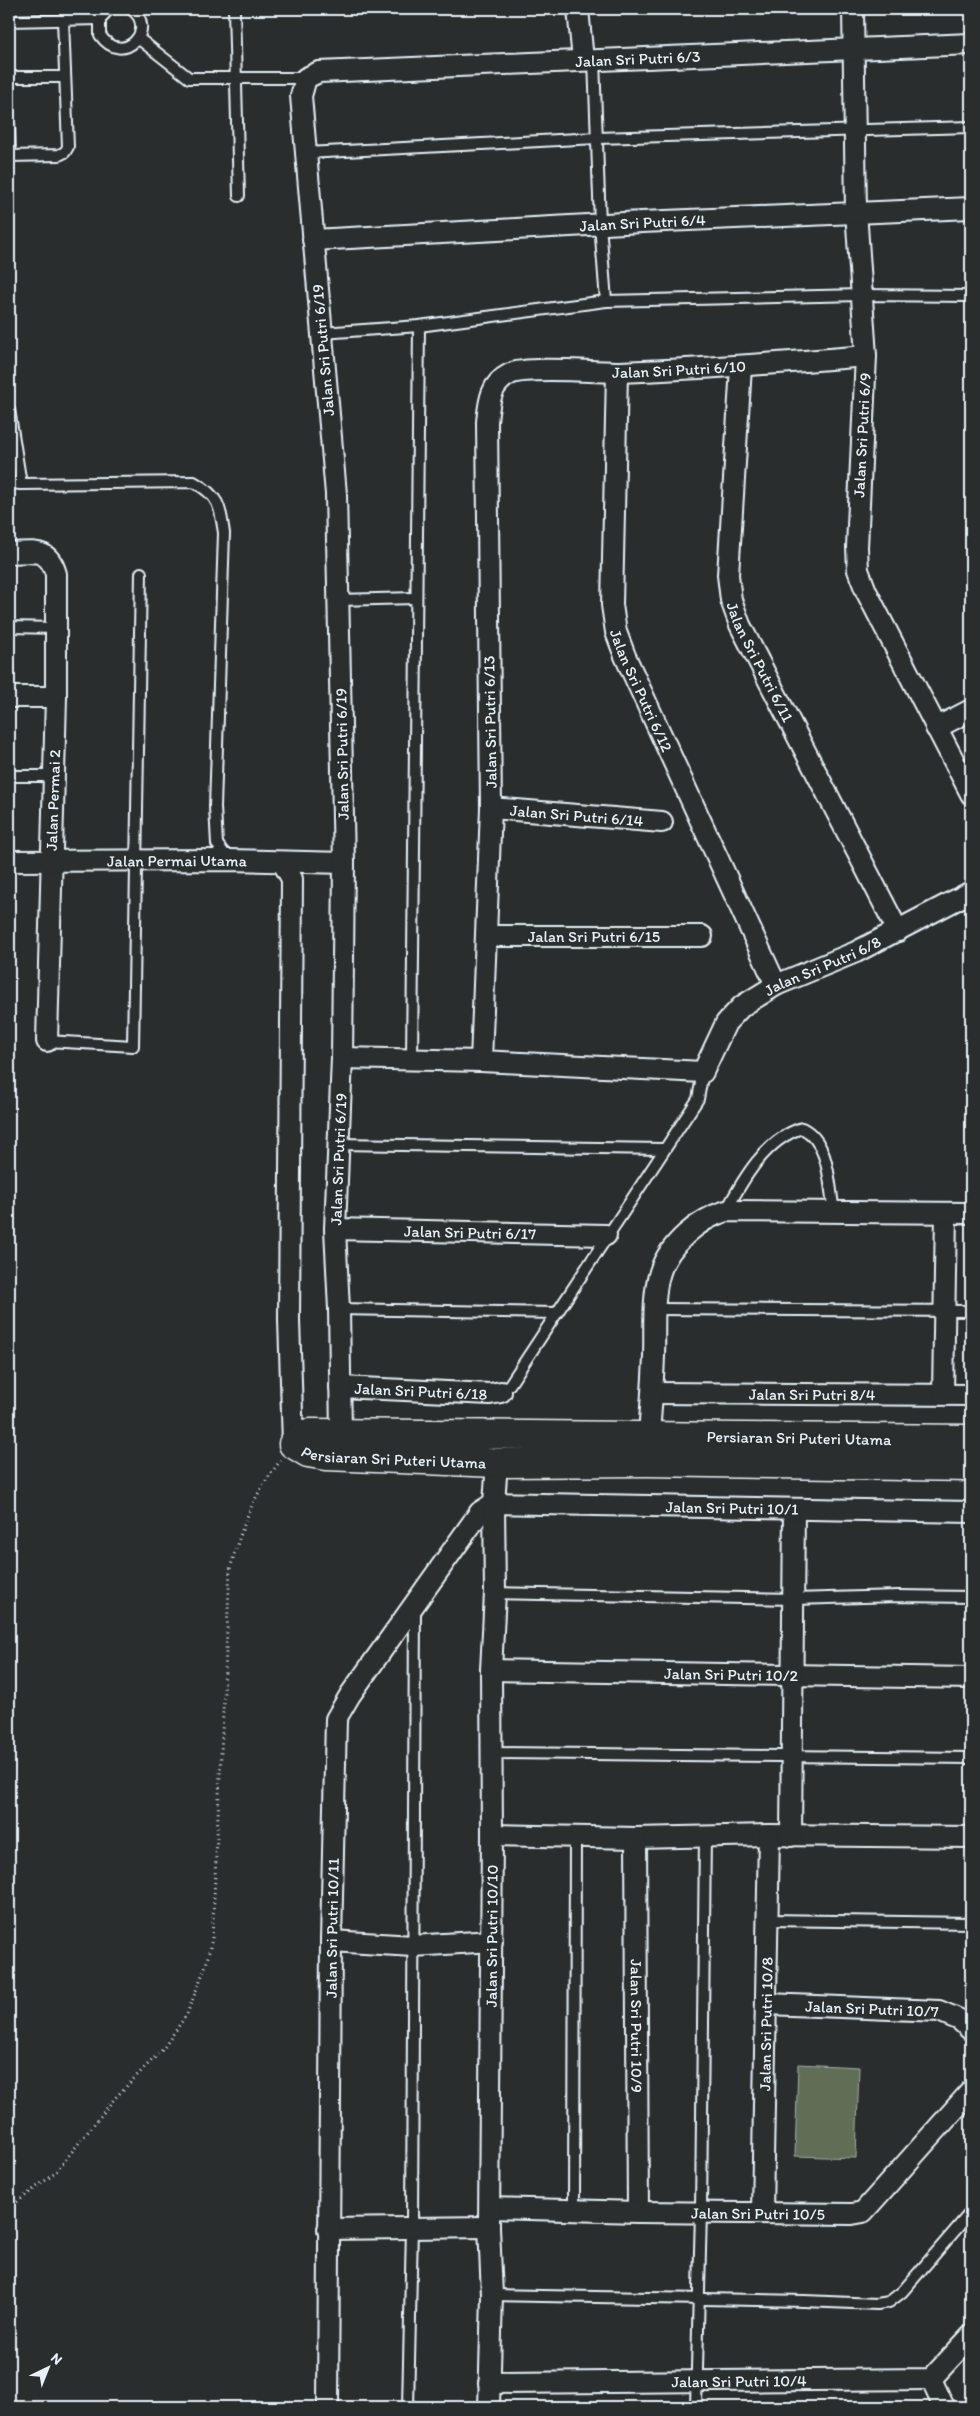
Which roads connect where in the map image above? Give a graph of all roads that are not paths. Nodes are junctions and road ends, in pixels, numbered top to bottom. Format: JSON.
{"nodes":[{"id":1,"x":109,"y":9,"type":"edge"},
{"id":2,"x":131,"y":9,"type":"edge"},
{"id":3,"x":234,"y":9,"type":"edge"},
{"id":4,"x":578,"y":9,"type":"edge"},
{"id":5,"x":853,"y":9,"type":"edge"},
{"id":6,"x":100,"y":19,"type":"junction"},
{"id":7,"x":63,"y":20,"type":"junction"},
{"id":8,"x":9,"y":21,"type":"edge"},
{"id":9,"x":138,"y":38,"type":"junction"},
{"id":10,"x":971,"y":44,"type":"edge"},
{"id":11,"x":855,"y":49,"type":"junction"},
{"id":12,"x":589,"y":60,"type":"junction"},
{"id":13,"x":9,"y":77,"type":"edge"},
{"id":14,"x":65,"y":77,"type":"junction"},
{"id":15,"x":237,"y":78,"type":"junction"},
{"id":16,"x":306,"y":78,"type":"junction"},
{"id":17,"x":9,"y":125,"type":"edge"},
{"id":18,"x":971,"y":127,"type":"edge"},
{"id":19,"x":856,"y":131,"type":"junction"},
{"id":20,"x":597,"y":138,"type":"junction"},
{"id":21,"x":306,"y":153,"type":"junction"},
{"id":22,"x":9,"y":156,"type":"edge"},
{"id":23,"x":239,"y":196,"type":"dead end"},
{"id":24,"x":971,"y":208,"type":"edge"},
{"id":25,"x":856,"y":211,"type":"junction"},
{"id":26,"x":600,"y":224,"type":"junction"},
{"id":27,"x":313,"y":240,"type":"junction"},
{"id":28,"x":861,"y":295,"type":"junction"},
{"id":29,"x":971,"y":296,"type":"edge"},
{"id":30,"x":606,"y":301,"type":"junction"},
{"id":31,"x":419,"y":326,"type":"junction"},
{"id":32,"x":322,"y":333,"type":"junction"},
{"id":33,"x":866,"y":356,"type":"junction"},
{"id":34,"x":741,"y":367,"type":"junction"},
{"id":35,"x":618,"y":372,"type":"junction"},
{"id":36,"x":496,"y":384,"type":"joint"},
{"id":37,"x":9,"y":409,"type":"edge"},
{"id":38,"x":9,"y":484,"type":"edge"},
{"id":39,"x":20,"y":484,"type":"junction"},
{"id":40,"x":9,"y":553,"type":"edge"},
{"id":41,"x":141,"y":573,"type":"dead end"},
{"id":42,"x":415,"y":598,"type":"junction"},
{"id":43,"x":338,"y":600,"type":"junction"},
{"id":44,"x":9,"y":627,"type":"edge"},
{"id":45,"x":57,"y":628,"type":"junction"},
{"id":46,"x":9,"y":697,"type":"edge"},
{"id":47,"x":56,"y":697,"type":"junction"},
{"id":48,"x":971,"y":710,"type":"edge"},
{"id":49,"x":936,"y":728,"type":"junction"},
{"id":50,"x":9,"y":776,"type":"edge"},
{"id":51,"x":54,"y":776,"type":"junction"},
{"id":52,"x":971,"y":794,"type":"edge"},
{"id":53,"x":491,"y":808,"type":"junction"},
{"id":54,"x":662,"y":822,"type":"dead end"},
{"id":55,"x":228,"y":860,"type":"junction"},
{"id":56,"x":9,"y":861,"type":"edge"},
{"id":57,"x":135,"y":861,"type":"junction"},
{"id":58,"x":52,"y":862,"type":"junction"},
{"id":59,"x":283,"y":863,"type":"junction"},
{"id":60,"x":344,"y":863,"type":"junction"},
{"id":61,"x":971,"y":892,"type":"edge"},
{"id":62,"x":898,"y":931,"type":"junction"},
{"id":63,"x":486,"y":936,"type":"junction"},
{"id":64,"x":702,"y":936,"type":"dead end"},
{"id":65,"x":776,"y":985,"type":"junction"},
{"id":66,"x":47,"y":1041,"type":"joint"},
{"id":67,"x":342,"y":1058,"type":"junction"},
{"id":68,"x":412,"y":1059,"type":"junction"},
{"id":69,"x":481,"y":1060,"type":"junction"},
{"id":70,"x":703,"y":1072,"type":"junction"},
{"id":71,"x":338,"y":1144,"type":"junction"},
{"id":72,"x":663,"y":1149,"type":"junction"},
{"id":73,"x":726,"y":1211,"type":"junction"},
{"id":74,"x":834,"y":1212,"type":"junction"},
{"id":75,"x":946,"y":1213,"type":"junction"},
{"id":76,"x":971,"y":1213,"type":"edge"},
{"id":77,"x":335,"y":1229,"type":"junction"},
{"id":78,"x":606,"y":1236,"type":"junction"},
{"id":79,"x":339,"y":1309,"type":"junction"},
{"id":80,"x":656,"y":1309,"type":"junction"},
{"id":81,"x":946,"y":1311,"type":"junction"},
{"id":82,"x":971,"y":1311,"type":"edge"},
{"id":83,"x":555,"y":1313,"type":"junction"},
{"id":84,"x":340,"y":1387,"type":"junction"},
{"id":85,"x":501,"y":1392,"type":"joint"},
{"id":86,"x":653,"y":1393,"type":"junction"},
{"id":87,"x":942,"y":1394,"type":"junction"},
{"id":88,"x":971,"y":1394,"type":"edge"},
{"id":89,"x":341,"y":1433,"type":"junction"},
{"id":90,"x":971,"y":1440,"type":"edge"},
{"id":91,"x":293,"y":1444,"type":"junction"},
{"id":92,"x":648,"y":1449,"type":"junction"},
{"id":93,"x":496,"y":1463,"type":"junction"},
{"id":94,"x":971,"y":1467,"type":"edge"},
{"id":95,"x":494,"y":1503,"type":"junction"},
{"id":96,"x":794,"y":1509,"type":"junction"},
{"id":97,"x":971,"y":1512,"type":"edge"},
{"id":98,"x":495,"y":1593,"type":"junction"},
{"id":99,"x":971,"y":1597,"type":"edge"},
{"id":100,"x":794,"y":1599,"type":"junction"},
{"id":101,"x":415,"y":1604,"type":"junction"},
{"id":102,"x":491,"y":1670,"type":"junction"},
{"id":103,"x":794,"y":1676,"type":"junction"},
{"id":104,"x":971,"y":1678,"type":"edge"},
{"id":105,"x":491,"y":1753,"type":"junction"},
{"id":106,"x":792,"y":1755,"type":"junction"},
{"id":107,"x":971,"y":1758,"type":"edge"},
{"id":108,"x":492,"y":1835,"type":"junction"},
{"id":109,"x":768,"y":1835,"type":"junction"},
{"id":110,"x":705,"y":1836,"type":"junction"},
{"id":111,"x":791,"y":1836,"type":"junction"},
{"id":112,"x":575,"y":1837,"type":"junction"},
{"id":113,"x":971,"y":1837,"type":"edge"},
{"id":114,"x":636,"y":1838,"type":"junction"},
{"id":115,"x":768,"y":1920,"type":"junction"},
{"id":116,"x":971,"y":1923,"type":"edge"},
{"id":117,"x":331,"y":1941,"type":"junction"},
{"id":118,"x":492,"y":1941,"type":"junction"},
{"id":119,"x":412,"y":1946,"type":"junction"},
{"id":120,"x":767,"y":2004,"type":"junction"},
{"id":121,"x":971,"y":2030,"type":"edge"},
{"id":122,"x":971,"y":2091,"type":"edge"},
{"id":123,"x":574,"y":2211,"type":"junction"},
{"id":124,"x":638,"y":2212,"type":"junction"},
{"id":125,"x":701,"y":2212,"type":"junction"},
{"id":126,"x":971,"y":2212,"type":"edge"},
{"id":127,"x":762,"y":2213,"type":"junction"},
{"id":128,"x":490,"y":2218,"type":"junction"},
{"id":129,"x":412,"y":2228,"type":"junction"},
{"id":130,"x":328,"y":2229,"type":"junction"},
{"id":131,"x":492,"y":2295,"type":"junction"},
{"id":132,"x":698,"y":2299,"type":"junction"},
{"id":133,"x":971,"y":2336,"type":"edge"},
{"id":134,"x":932,"y":2379,"type":"junction"},
{"id":135,"x":696,"y":2382,"type":"junction"},
{"id":136,"x":489,"y":2383,"type":"junction"},
{"id":137,"x":328,"y":2407,"type":"edge"},
{"id":138,"x":408,"y":2407,"type":"edge"},
{"id":139,"x":489,"y":2407,"type":"edge"},
{"id":140,"x":696,"y":2407,"type":"edge"},
{"id":141,"x":944,"y":2407,"type":"edge"}],
"edges":[{"from":1,"to":6,"type":"lane"},
{"from":2,"to":9,"type":"lane"},
{"from":3,"to":15,"type":"lane"},
{"from":4,"to":12,"type":"street"},
{"from":5,"to":11,"type":"street","name":"Jalan Sri Putri 6/9"},
{"from":6,"to":7,"type":"lane"},
{"from":6,"to":9,"type":"lane"},
{"from":7,"to":8,"type":"lane"},
{"from":7,"to":14,"type":"lane"},
{"from":9,"to":15,"type":"lane"},
{"from":10,"to":11,"type":"street","name":"Jalan Sri Putri 6/3"},
{"from":11,"to":12,"type":"street","name":"Jalan Sri Putri 6/3"},
{"from":11,"to":19,"type":"street","name":"Jalan Sri Putri 6/9"},
{"from":12,"to":16,"type":"street","name":"Jalan Sri Putri 6/3"},
{"from":12,"to":20,"type":"lane"},
{"from":13,"to":14,"type":"lane"},
{"from":14,"to":22,"type":"lane"},
{"from":15,"to":16,"type":"lane"},
{"from":15,"to":23,"type":"lane"},
{"from":16,"to":21,"type":"street","name":"Jalan Sri Putri 6/19"},
{"from":17,"to":22,"type":"lane"},
{"from":18,"to":19,"type":"lane"},
{"from":19,"to":20,"type":"lane"},
{"from":19,"to":25,"type":"street","name":"Jalan Sri Putri 6/9"},
{"from":20,"to":21,"type":"lane"},
{"from":20,"to":26,"type":"lane"},
{"from":21,"to":27,"type":"street","name":"Jalan Sri Putri 6/19"},
{"from":24,"to":25,"type":"street","name":"Jalan Sri Putri 6/4"},
{"from":25,"to":26,"type":"street","name":"Jalan Sri Putri 6/4"},
{"from":25,"to":28,"type":"street","name":"Jalan Sri Putri 6/9"},
{"from":26,"to":27,"type":"street","name":"Jalan Sri Putri 6/4"},
{"from":26,"to":30,"type":"lane"},
{"from":27,"to":32,"type":"street","name":"Jalan Sri Putri 6/19"},
{"from":28,"to":29,"type":"lane"},
{"from":28,"to":30,"type":"lane"},
{"from":28,"to":33,"type":"street","name":"Jalan Sri Putri 6/9"},
{"from":30,"to":31,"type":"lane"},
{"from":31,"to":32,"type":"lane"},
{"from":31,"to":42,"type":"lane"},
{"from":32,"to":43,"type":"street","name":"Jalan Sri Putri 6/19"},
{"from":33,"to":34,"type":"street","name":"Jalan Sri Putri 6/10"},
{"from":33,"to":49,"type":"street","name":"Jalan Sri Putri 6/9"},
{"from":34,"to":35,"type":"street","name":"Jalan Sri Putri 6/10"},
{"from":34,"to":62,"type":"street","name":"Jalan Sri Putri 6/11"},
{"from":35,"to":36,"type":"street","name":"Jalan Sri Putri 6/10"},
{"from":35,"to":65,"type":"street","name":"Jalan Sri Putri 6/12"},
{"from":36,"to":53,"type":"street","name":"Jalan Sri Putri 6/13"},
{"from":37,"to":39,"type":"lane"},
{"from":38,"to":39,"type":"lane"},
{"from":39,"to":55,"type":"lane"},
{"from":40,"to":45,"type":"street","name":"Jalan Permai 2"},
{"from":41,"to":57,"type":"lane"},
{"from":42,"to":43,"type":"lane"},
{"from":42,"to":68,"type":"lane"},
{"from":43,"to":60,"type":"street","name":"Jalan Sri Putri 6/19"},
{"from":44,"to":45,"type":"lane"},
{"from":45,"to":47,"type":"street","name":"Jalan Permai 2"},
{"from":46,"to":47,"type":"street"},
{"from":47,"to":51,"type":"street","name":"Jalan Permai 2"},
{"from":48,"to":49,"type":"street"},
{"from":49,"to":52,"type":"street","name":"Jalan Sri Putri 6/9"},
{"from":50,"to":51,"type":"lane"},
{"from":51,"to":58,"type":"street","name":"Jalan Permai 2"},
{"from":53,"to":54,"type":"street","name":"Jalan Sri Putri 6/14"},
{"from":53,"to":63,"type":"street","name":"Jalan Sri Putri 6/13"},
{"from":55,"to":57,"type":"street","name":"Jalan Permai Utama"},
{"from":55,"to":59,"type":"street","name":"Jalan Permai Utama"},
{"from":56,"to":58,"type":"street","name":"Jalan Permai Utama"},
{"from":57,"to":58,"type":"street","name":"Jalan Permai Utama"},
{"from":57,"to":66,"type":"lane"},
{"from":58,"to":66,"type":"street","name":"Jalan Permai 2"},
{"from":59,"to":60,"type":"street","name":"Jalan Permai Utama"},
{"from":59,"to":91,"type":"street"},
{"from":60,"to":67,"type":"street","name":"Jalan Sri Putri 6/19"},
{"from":61,"to":62,"type":"street","name":"Jalan Sri Putri 6/8"},
{"from":62,"to":65,"type":"street","name":"Jalan Sri Putri 6/8"},
{"from":63,"to":64,"type":"street","name":"Jalan Sri Putri 6/15"},
{"from":63,"to":69,"type":"street","name":"Jalan Sri Putri 6/13"},
{"from":65,"to":70,"type":"street","name":"Jalan Sri Putri 6/8"},
{"from":67,"to":68,"type":"street"},
{"from":67,"to":71,"type":"street","name":"Jalan Sri Putri 6/19"},
{"from":68,"to":69,"type":"street"},
{"from":69,"to":70,"type":"street"},
{"from":70,"to":72,"type":"lane"},
{"from":71,"to":72,"type":"lane"},
{"from":71,"to":77,"type":"street","name":"Jalan Sri Putri 6/19"},
{"from":72,"to":78,"type":"lane"},
{"from":73,"to":74,"type":"street"},
{"from":73,"to":74,"type":"lane"},
{"from":73,"to":80,"type":"street"},
{"from":74,"to":75,"type":"street"},
{"from":75,"to":76,"type":"street"},
{"from":75,"to":81,"type":"street"},
{"from":77,"to":78,"type":"street","name":"Jalan Sri Putri 6/17"},
{"from":77,"to":79,"type":"street","name":"Jalan Sri Putri 6/19"},
{"from":78,"to":83,"type":"lane"},
{"from":79,"to":83,"type":"lane"},
{"from":79,"to":84,"type":"street","name":"Jalan Sri Putri 6/19"},
{"from":80,"to":81,"type":"lane"},
{"from":80,"to":86,"type":"street"},
{"from":81,"to":82,"type":"lane"},
{"from":81,"to":87,"type":"street"},
{"from":83,"to":85,"type":"lane"},
{"from":84,"to":85,"type":"street","name":"Jalan Sri Putri 6/18"},
{"from":84,"to":89,"type":"street","name":"Jalan Sri Putri 6/19"},
{"from":86,"to":87,"type":"street","name":"Jalan Sri Putri 8/4"},
{"from":86,"to":92,"type":"street"},
{"from":87,"to":88,"type":"street","name":"Jalan Sri Putri 8/4"},
{"from":89,"to":91,"type":"street","name":"Persiaran Sri Puteri Utama"},
{"from":89,"to":92,"type":"street","name":"Persiaran Sri Puteri Utama"},
{"from":90,"to":92,"type":"street","name":"Persiaran Sri Puteri Utama"},
{"from":91,"to":93,"type":"street","name":"Persiaran Sri Puteri Utama"},
{"from":92,"to":93,"type":"street","name":"Persiaran Sri Puteri Utama"},
{"from":92,"to":94,"type":"street","name":"Persiaran Sri Puteri Utama"},
{"from":93,"to":95,"type":"street","name":"Jalan Sri Putri 10/10"},
{"from":95,"to":96,"type":"street","name":"Jalan Sri Putri 10/1"},
{"from":95,"to":98,"type":"street","name":"Jalan Sri Putri 10/10"},
{"from":95,"to":101,"type":"street","name":"Jalan Sri Putri 10/11"},
{"from":96,"to":97,"type":"street","name":"Jalan Sri Putri 10/1"},
{"from":96,"to":100,"type":"street"},
{"from":98,"to":100,"type":"lane"},
{"from":98,"to":102,"type":"street","name":"Jalan Sri Putri 10/10"},
{"from":99,"to":100,"type":"lane"},
{"from":100,"to":103,"type":"street"},
{"from":101,"to":117,"type":"street","name":"Jalan Sri Putri 10/11"},
{"from":101,"to":119,"type":"lane"},
{"from":102,"to":103,"type":"street","name":"Jalan Sri Putri 10/2"},
{"from":102,"to":105,"type":"street","name":"Jalan Sri Putri 10/10"},
{"from":103,"to":104,"type":"street","name":"Jalan Sri Putri 10/2"},
{"from":103,"to":106,"type":"street"},
{"from":105,"to":106,"type":"lane"},
{"from":105,"to":108,"type":"street","name":"Jalan Sri Putri 10/10"},
{"from":106,"to":107,"type":"lane"},
{"from":106,"to":111,"type":"street"},
{"from":108,"to":112,"type":"street"},
{"from":108,"to":118,"type":"street","name":"Jalan Sri Putri 10/10"},
{"from":109,"to":110,"type":"street"},
{"from":109,"to":111,"type":"street"},
{"from":109,"to":115,"type":"street","name":"Jalan Sri Putri 10/8"},
{"from":110,"to":114,"type":"street"},
{"from":110,"to":125,"type":"lane"},
{"from":111,"to":113,"type":"street"},
{"from":112,"to":114,"type":"street"},
{"from":112,"to":123,"type":"lane"},
{"from":114,"to":124,"type":"street","name":"Jalan Sri Putri 10/9"},
{"from":115,"to":116,"type":"lane"},
{"from":115,"to":120,"type":"street","name":"Jalan Sri Putri 10/8"},
{"from":117,"to":119,"type":"street"},
{"from":117,"to":130,"type":"street","name":"Jalan Sri Putri 10/11"},
{"from":118,"to":119,"type":"street"},
{"from":118,"to":128,"type":"street","name":"Jalan Sri Putri 10/10"},
{"from":119,"to":129,"type":"lane"},
{"from":120,"to":121,"type":"street","name":"Jalan Sri Putri 10/7"},
{"from":120,"to":127,"type":"street","name":"Jalan Sri Putri 10/8"},
{"from":122,"to":127,"type":"street","name":"Jalan Sri Putri 10/5"},
{"from":123,"to":124,"type":"street","name":"Jalan Sri Putri 10/5"},
{"from":123,"to":128,"type":"street","name":"Jalan Sri Putri 10/5"},
{"from":124,"to":125,"type":"street","name":"Jalan Sri Putri 10/5"},
{"from":125,"to":127,"type":"street","name":"Jalan Sri Putri 10/5"},
{"from":125,"to":132,"type":"lane"},
{"from":126,"to":132,"type":"lane"},
{"from":128,"to":129,"type":"street","name":"Jalan Sri Putri 10/5"},
{"from":128,"to":131,"type":"street","name":"Jalan Sri Putri 10/10"},
{"from":129,"to":130,"type":"street","name":"Jalan Sri Putri 10/5"},
{"from":129,"to":138,"type":"lane"},
{"from":130,"to":137,"type":"street","name":"Jalan Sri Putri 10/11"},
{"from":131,"to":132,"type":"lane"},
{"from":131,"to":136,"type":"street","name":"Jalan Sri Putri 10/10"},
{"from":132,"to":135,"type":"lane"},
{"from":133,"to":134,"type":"street"},
{"from":134,"to":135,"type":"street","name":"Jalan Sri Putri 10/4"},
{"from":134,"to":141,"type":"street"},
{"from":135,"to":136,"type":"street","name":"Jalan Sri Putri 10/4"},
{"from":135,"to":140,"type":"lane"},
{"from":136,"to":139,"type":"street","name":"Jalan Sri Putri 10/10"}]}
